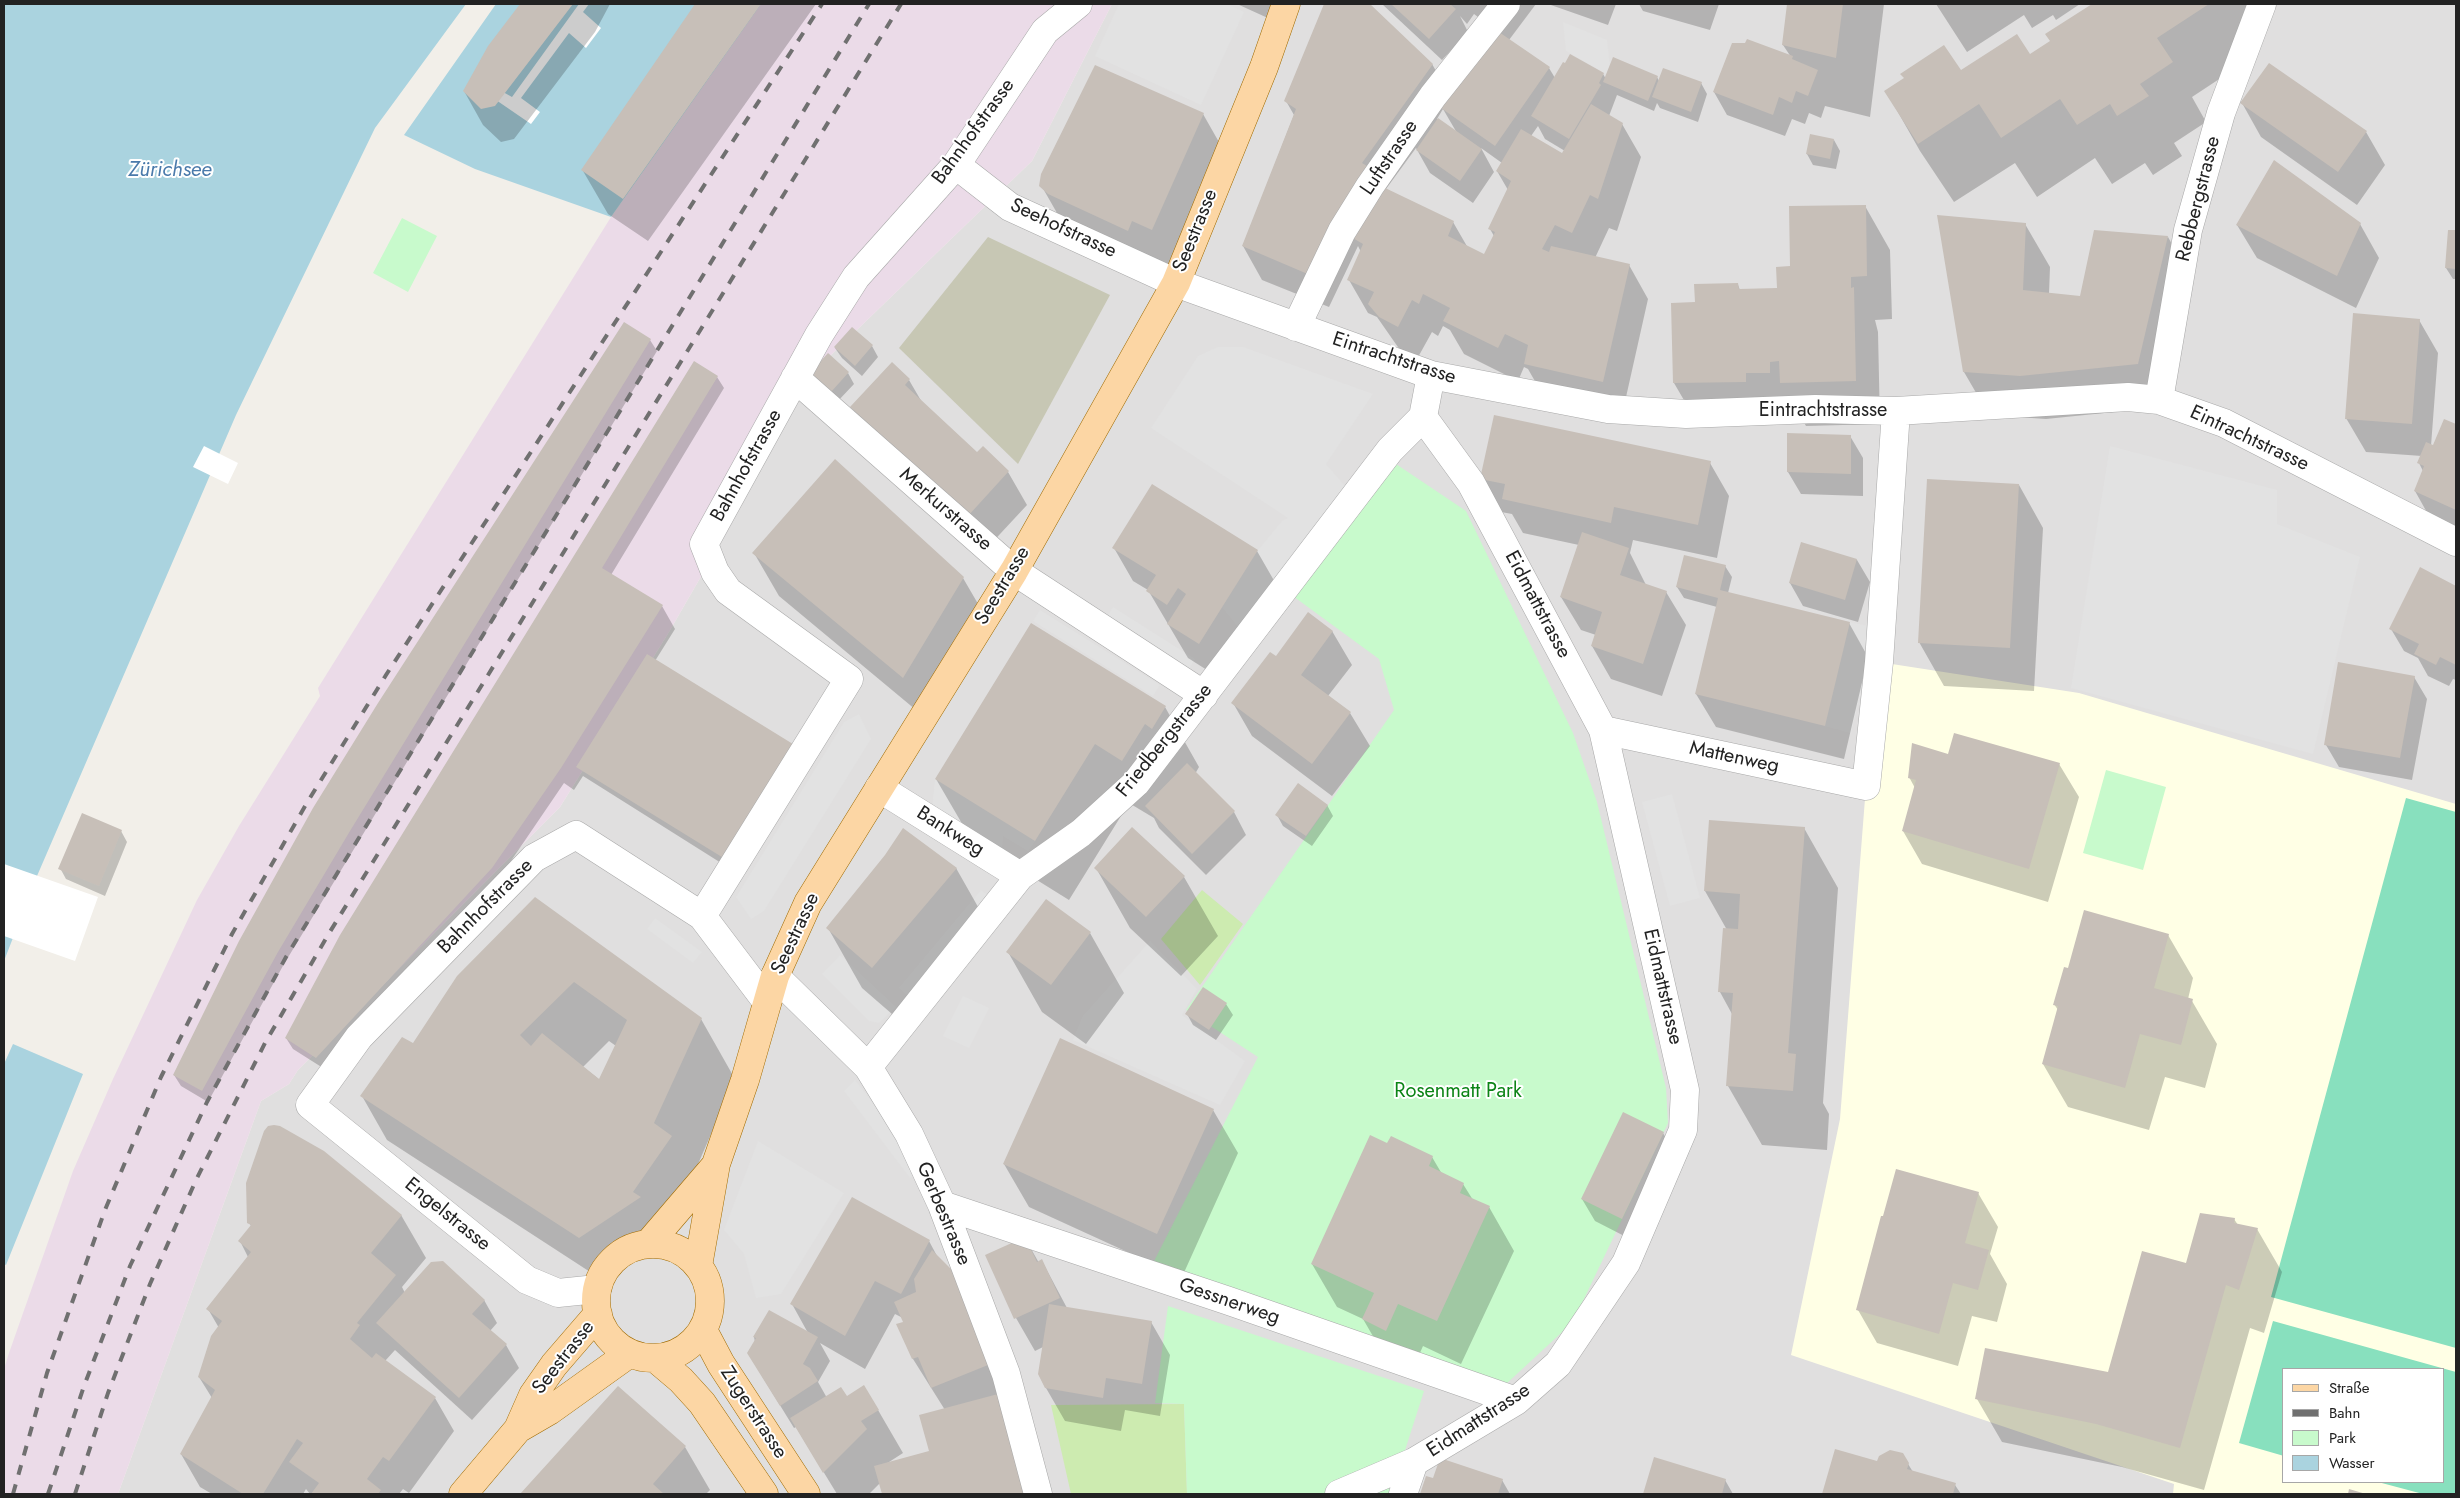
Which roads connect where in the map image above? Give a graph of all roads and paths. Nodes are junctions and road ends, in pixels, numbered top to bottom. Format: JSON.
{"nodes":[{"id":1,"x":1078,"y":4,"type":"edge"},
{"id":2,"x":1286,"y":4,"type":"edge"},
{"id":3,"x":1506,"y":4,"type":"edge"},
{"id":4,"x":2262,"y":4,"type":"edge"},
{"id":5,"x":956,"y":164,"type":"junction"},
{"id":6,"x":1176,"y":283,"type":"junction"},
{"id":7,"x":1296,"y":327,"type":"junction"},
{"id":8,"x":1431,"y":375,"type":"junction"},
{"id":9,"x":795,"y":378,"type":"junction"},
{"id":10,"x":2159,"y":400,"type":"junction"},
{"id":11,"x":1896,"y":412,"type":"junction"},
{"id":12,"x":1422,"y":417,"type":"junction"},
{"id":13,"x":2456,"y":542,"type":"edge"},
{"id":14,"x":1014,"y":571,"type":"junction"},
{"id":15,"x":1204,"y":695,"type":"junction"},
{"id":16,"x":1603,"y":730,"type":"junction"},
{"id":17,"x":879,"y":788,"type":"junction"},
{"id":18,"x":1020,"y":876,"type":"junction"},
{"id":19,"x":702,"y":916,"type":"junction"},
{"id":20,"x":775,"y":976,"type":"junction"},
{"id":21,"x":767,"y":1002,"type":"junction"},
{"id":22,"x":868,"y":1067,"type":"junction"},
{"id":23,"x":310,"y":1105,"type":"joint"},
{"id":24,"x":716,"y":1164,"type":"junction"},
{"id":25,"x":942,"y":1205,"type":"junction"},
{"id":26,"x":649,"y":1243,"type":"junction"},
{"id":27,"x":698,"y":1266,"type":"junction"},
{"id":28,"x":597,"y":1302,"type":"junction"},
{"id":29,"x":703,"y":1330,"type":"junction"},
{"id":30,"x":643,"y":1356,"type":"junction"},
{"id":31,"x":1516,"y":1401,"type":"junction"},
{"id":32,"x":518,"y":1429,"type":"junction"},
{"id":33,"x":1414,"y":1462,"type":"junction"},
{"id":34,"x":463,"y":1494,"type":"edge"},
{"id":35,"x":764,"y":1494,"type":"edge"},
{"id":36,"x":806,"y":1494,"type":"edge"},
{"id":37,"x":1038,"y":1494,"type":"edge"},
{"id":38,"x":1339,"y":1494,"type":"edge"},
{"id":39,"x":1404,"y":1494,"type":"edge"}],
"edges":[{"from":1,"to":5,"type":"street","name":"Bahnhofstrasse"},
{"from":2,"to":6,"type":"main road","name":"Seestrasse"},
{"from":3,"to":7,"type":"street","name":"Luftstrasse"},
{"from":4,"to":10,"type":"street","name":"Rebbergstrasse"},
{"from":5,"to":6,"type":"street","name":"Seehofstrasse"},
{"from":5,"to":9,"type":"street","name":"Bahnhofstrasse"},
{"from":6,"to":7,"type":"street","name":"Eintrachtstrasse"},
{"from":6,"to":14,"type":"main road","name":"Seestrasse"},
{"from":7,"to":8,"type":"street","name":"Eintrachtstrasse"},
{"from":8,"to":11,"type":"street","name":"Eintrachtstrasse"},
{"from":8,"to":12,"type":"street"},
{"from":9,"to":14,"type":"street","name":"Merkurstrasse"},
{"from":9,"to":19,"type":"street","name":"Bahnhofstrasse"},
{"from":10,"to":11,"type":"street","name":"Eintrachtstrasse"},
{"from":10,"to":13,"type":"street","name":"Eintrachtstrasse"},
{"from":11,"to":16,"type":"street","name":"Mattenweg"},
{"from":12,"to":15,"type":"street","name":"Friedbergstrasse"},
{"from":12,"to":16,"type":"street","name":"Eidmattstrasse"},
{"from":14,"to":15,"type":"street","name":"Merkurstrasse"},
{"from":14,"to":17,"type":"main road","name":"Seestrasse"},
{"from":15,"to":18,"type":"street","name":"Friedbergstrasse"},
{"from":16,"to":31,"type":"street","name":"Eidmattstrasse"},
{"from":17,"to":18,"type":"street","name":"Bankweg"},
{"from":17,"to":20,"type":"main road","name":"Seestrasse"},
{"from":18,"to":22,"type":"street","name":"Friedbergstrasse"},
{"from":19,"to":21,"type":"street","name":"Bahnhofstrasse"},
{"from":19,"to":23,"type":"street","name":"Bahnhofstrasse"},
{"from":20,"to":21,"type":"main road","name":"Seestrasse"},
{"from":20,"to":22,"type":"street","name":"Gerbestrasse"},
{"from":21,"to":24,"type":"main road","name":"Seestrasse"},
{"from":22,"to":25,"type":"street","name":"Gerbestrasse"},
{"from":23,"to":28,"type":"street","name":"Engelstrasse"},
{"from":24,"to":26,"type":"main road","name":"Seestrasse"},
{"from":24,"to":27,"type":"main road","name":"Seestrasse"},
{"from":25,"to":31,"type":"street","name":"Gessnerweg"},
{"from":25,"to":37,"type":"street","name":"Gerbestrasse"},
{"from":26,"to":27,"type":"main road"},
{"from":26,"to":28,"type":"main road"},
{"from":27,"to":29,"type":"main road"},
{"from":28,"to":30,"type":"main road"},
{"from":28,"to":32,"type":"main road","name":"Seestrasse"},
{"from":29,"to":30,"type":"main road"},
{"from":29,"to":36,"type":"main road","name":"Zugerstrasse"},
{"from":30,"to":32,"type":"main road","name":"Seestrasse"},
{"from":30,"to":35,"type":"main road","name":"Zugerstrasse"},
{"from":31,"to":33,"type":"street","name":"Eidmattstrasse"},
{"from":32,"to":34,"type":"main road","name":"Seestrasse"},
{"from":33,"to":38,"type":"street","name":"Eidmattstrasse"},
{"from":33,"to":39,"type":"street"}]}
